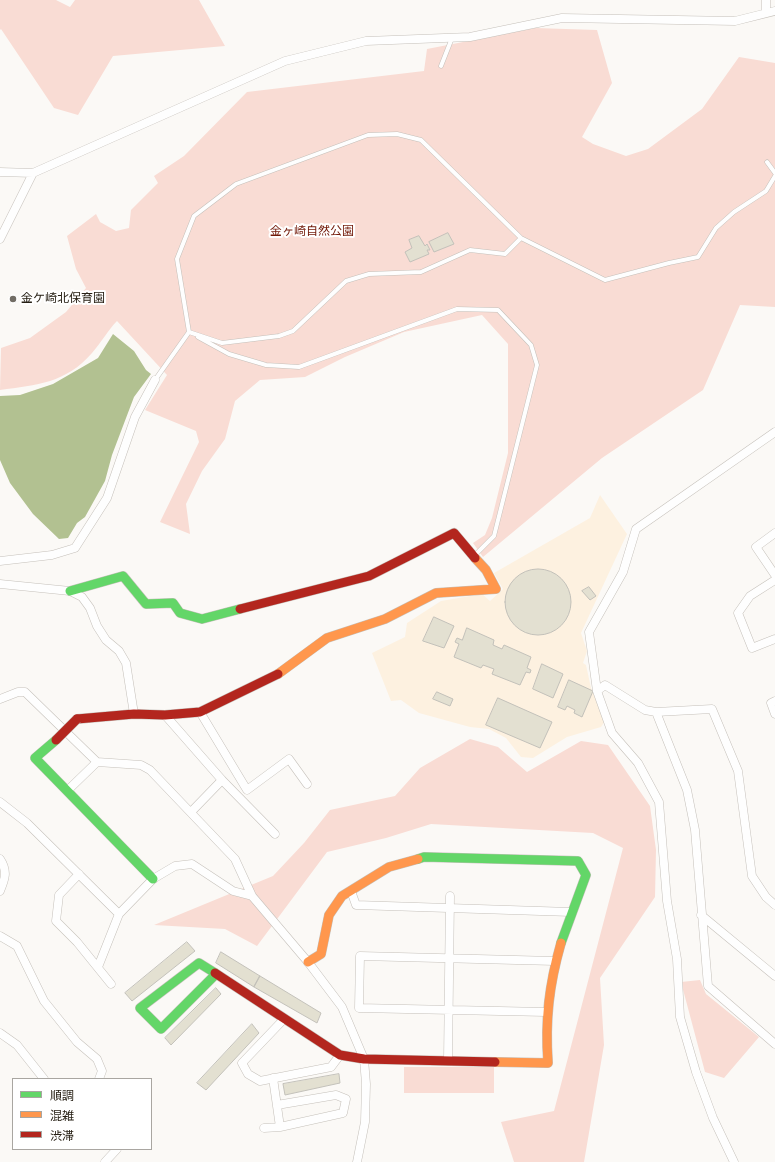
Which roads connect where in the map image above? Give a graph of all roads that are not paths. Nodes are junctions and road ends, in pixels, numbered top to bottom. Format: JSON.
{"nodes":[{"id":1,"x":766,"y":0,"type":"edge"},
{"id":2,"x":775,"y":10,"type":"edge"},
{"id":3,"x":766,"y":13,"type":"junction"},
{"id":4,"x":452,"y":38,"type":"junction"},
{"id":5,"x":441,"y":66,"type":"dead end"},
{"id":6,"x":767,"y":162,"type":"dead end"},
{"id":7,"x":0,"y":172,"type":"edge"},
{"id":8,"x":33,"y":173,"type":"junction"},
{"id":9,"x":775,"y":173,"type":"edge"},
{"id":10,"x":775,"y":176,"type":"edge"},
{"id":11,"x":521,"y":238,"type":"junction"},
{"id":12,"x":0,"y":239,"type":"edge"},
{"id":13,"x":189,"y":332,"type":"junction"},
{"id":14,"x":155,"y":380,"type":"joint"},
{"id":15,"x":775,"y":432,"type":"edge"},
{"id":16,"x":775,"y":533,"type":"edge"},
{"id":17,"x":474,"y":556,"type":"junction"},
{"id":18,"x":0,"y":561,"type":"edge"},
{"id":19,"x":775,"y":575,"type":"edge"},
{"id":20,"x":775,"y":580,"type":"edge"},
{"id":21,"x":0,"y":584,"type":"edge"},
{"id":22,"x":70,"y":591,"type":"junction"},
{"id":23,"x":775,"y":639,"type":"edge"},
{"id":24,"x":598,"y":691,"type":"junction"},
{"id":25,"x":0,"y":699,"type":"edge"},
{"id":26,"x":775,"y":701,"type":"edge"},
{"id":27,"x":200,"y":712,"type":"junction"},
{"id":28,"x":656,"y":712,"type":"junction"},
{"id":29,"x":134,"y":714,"type":"junction"},
{"id":30,"x":775,"y":714,"type":"edge"},
{"id":31,"x":165,"y":715,"type":"junction"},
{"id":32,"x":97,"y":762,"type":"junction"},
{"id":33,"x":222,"y":780,"type":"junction"},
{"id":34,"x":308,"y":784,"type":"dead end"},
{"id":35,"x":68,"y":790,"type":"junction"},
{"id":36,"x":0,"y":802,"type":"edge"},
{"id":37,"x":191,"y":812,"type":"junction"},
{"id":38,"x":274,"y":834,"type":"dead end"},
{"id":39,"x":0,"y":859,"type":"edge"},
{"id":40,"x":79,"y":874,"type":"junction"},
{"id":41,"x":153,"y":879,"type":"junction"},
{"id":42,"x":351,"y":890,"type":"junction"},
{"id":43,"x":0,"y":891,"type":"edge"},
{"id":44,"x":252,"y":896,"type":"junction"},
{"id":45,"x":450,"y":896,"type":"dead end"},
{"id":46,"x":775,"y":905,"type":"edge"},
{"id":47,"x":451,"y":909,"type":"junction"},
{"id":48,"x":571,"y":912,"type":"junction"},
{"id":49,"x":119,"y":914,"type":"junction"},
{"id":50,"x":701,"y":915,"type":"junction"},
{"id":51,"x":0,"y":936,"type":"edge"},
{"id":52,"x":450,"y":958,"type":"junction"},
{"id":53,"x":555,"y":961,"type":"junction"},
{"id":54,"x":308,"y":962,"type":"junction"},
{"id":55,"x":98,"y":967,"type":"junction"},
{"id":56,"x":216,"y":974,"type":"junction"},
{"id":57,"x":775,"y":976,"type":"edge"},
{"id":58,"x":111,"y":984,"type":"dead end"},
{"id":59,"x":449,"y":1011,"type":"junction"},
{"id":60,"x":546,"y":1012,"type":"junction"},
{"id":61,"x":284,"y":1019,"type":"junction"},
{"id":62,"x":0,"y":1033,"type":"edge"},
{"id":63,"x":775,"y":1044,"type":"edge"},
{"id":64,"x":340,"y":1055,"type":"junction"},
{"id":65,"x":364,"y":1059,"type":"junction"},
{"id":66,"x":448,"y":1061,"type":"junction"},
{"id":67,"x":43,"y":1078,"type":"edge"},
{"id":68,"x":100,"y":1078,"type":"edge"},
{"id":69,"x":273,"y":1078,"type":"junction"},
{"id":70,"x":276,"y":1105,"type":"junction"},
{"id":71,"x":280,"y":1127,"type":"junction"},
{"id":72,"x":264,"y":1128,"type":"dead end"},
{"id":73,"x":116,"y":1150,"type":"edge"},
{"id":74,"x":105,"y":1162,"type":"edge"},
{"id":75,"x":356,"y":1162,"type":"edge"},
{"id":76,"x":734,"y":1162,"type":"edge"}],
"edges":[{"from":1,"to":3,"type":"street"},
{"from":2,"to":3,"type":"street"},
{"from":3,"to":4,"type":"street"},
{"from":4,"to":5,"type":"lane"},
{"from":4,"to":8,"type":"street"},
{"from":6,"to":9,"type":"lane"},
{"from":7,"to":8,"type":"street"},
{"from":8,"to":12,"type":"street"},
{"from":10,"to":11,"type":"lane"},
{"from":11,"to":13,"type":"lane"},
{"from":11,"to":13,"type":"lane"},
{"from":13,"to":14,"type":"lane"},
{"from":13,"to":17,"type":"lane"},
{"from":14,"to":18,"type":"street"},
{"from":15,"to":24,"type":"street"},
{"from":16,"to":19,"type":"street"},
{"from":17,"to":22,"type":"street"},
{"from":17,"to":27,"type":"street"},
{"from":20,"to":23,"type":"street"},
{"from":21,"to":22,"type":"street"},
{"from":22,"to":29,"type":"street"},
{"from":24,"to":28,"type":"street"},
{"from":24,"to":76,"type":"street"},
{"from":25,"to":32,"type":"street"},
{"from":26,"to":30,"type":"street"},
{"from":27,"to":31,"type":"street"},
{"from":27,"to":34,"type":"street"},
{"from":28,"to":46,"type":"street"},
{"from":28,"to":50,"type":"street"},
{"from":29,"to":31,"type":"street"},
{"from":29,"to":35,"type":"street","bridge":true},
{"from":31,"to":33,"type":"street"},
{"from":32,"to":35,"type":"street"},
{"from":32,"to":37,"type":"street"},
{"from":33,"to":37,"type":"street"},
{"from":33,"to":38,"type":"street"},
{"from":35,"to":41,"type":"street"},
{"from":36,"to":40,"type":"street"},
{"from":37,"to":44,"type":"street"},
{"from":39,"to":43,"type":"street"},
{"from":40,"to":49,"type":"street"},
{"from":40,"to":55,"type":"street"},
{"from":41,"to":44,"type":"street"},
{"from":41,"to":49,"type":"street"},
{"from":42,"to":47,"type":"street"},
{"from":42,"to":48,"type":"street"},
{"from":42,"to":54,"type":"street"},
{"from":44,"to":54,"type":"street"},
{"from":45,"to":47,"type":"street"},
{"from":47,"to":48,"type":"street"},
{"from":47,"to":52,"type":"street"},
{"from":48,"to":53,"type":"street"},
{"from":49,"to":55,"type":"street"},
{"from":50,"to":57,"type":"street"},
{"from":50,"to":63,"type":"street"},
{"from":51,"to":68,"type":"street"},
{"from":52,"to":53,"type":"street"},
{"from":52,"to":59,"type":"street"},
{"from":52,"to":59,"type":"street"},
{"from":53,"to":60,"type":"street"},
{"from":54,"to":65,"type":"street"},
{"from":55,"to":58,"type":"street"},
{"from":56,"to":56,"type":"street"},
{"from":56,"to":61,"type":"street"},
{"from":59,"to":60,"type":"street"},
{"from":59,"to":66,"type":"street"},
{"from":60,"to":66,"type":"street"},
{"from":61,"to":64,"type":"street"},
{"from":61,"to":69,"type":"street"},
{"from":62,"to":67,"type":"street"},
{"from":64,"to":65,"type":"street"},
{"from":64,"to":69,"type":"street"},
{"from":65,"to":66,"type":"street"},
{"from":65,"to":75,"type":"street"},
{"from":69,"to":70,"type":"street"},
{"from":70,"to":71,"type":"street"},
{"from":70,"to":71,"type":"street"},
{"from":71,"to":72,"type":"street"},
{"from":73,"to":74,"type":"street"}]}
